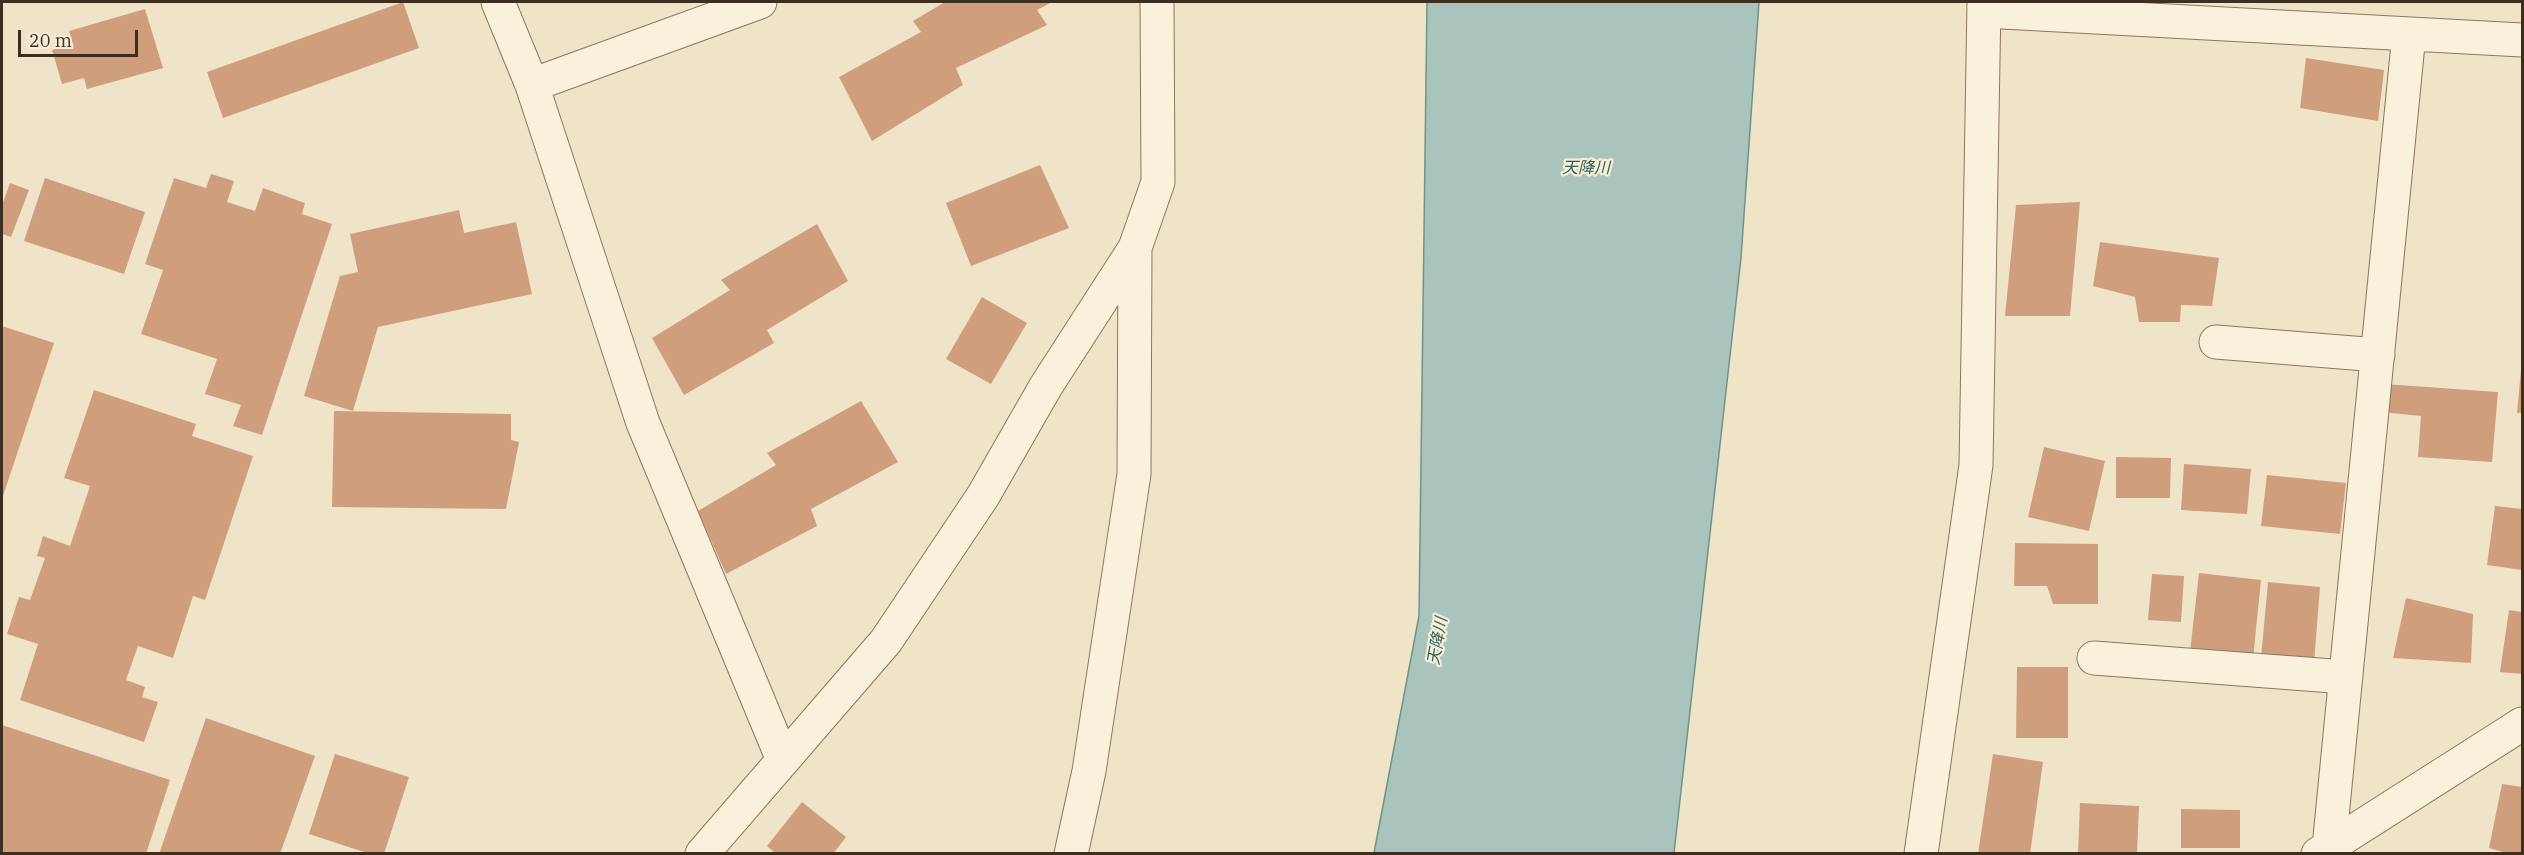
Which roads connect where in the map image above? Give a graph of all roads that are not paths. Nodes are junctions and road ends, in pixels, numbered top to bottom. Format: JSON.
{"nodes":[{"id":1,"x":498,"y":2,"type":"edge"},
{"id":2,"x":760,"y":2,"type":"edge"},
{"id":3,"x":1157,"y":2,"type":"edge"},
{"id":4,"x":1984,"y":6,"type":"edge"},
{"id":5,"x":2409,"y":34,"type":"junction"},
{"id":6,"x":2523,"y":40,"type":"edge"},
{"id":7,"x":532,"y":85,"type":"junction"},
{"id":8,"x":1135,"y":248,"type":"junction"},
{"id":9,"x":2216,"y":342,"type":"dead end"},
{"id":10,"x":2378,"y":355,"type":"junction"},
{"id":11,"x":2094,"y":658,"type":"dead end"},
{"id":12,"x":2346,"y":677,"type":"junction"},
{"id":13,"x":2523,"y":724,"type":"edge"},
{"id":14,"x":783,"y":760,"type":"junction"},
{"id":15,"x":2323,"y":850,"type":"edge"},
{"id":16,"x":702,"y":854,"type":"edge"},
{"id":17,"x":1071,"y":854,"type":"edge"},
{"id":18,"x":1922,"y":854,"type":"edge"}],
"edges":[{"from":1,"to":7,"type":"street"},
{"from":2,"to":7,"type":"street"},
{"from":3,"to":8,"type":"street"},
{"from":4,"to":5,"type":"street"},
{"from":4,"to":18,"type":"street"},
{"from":5,"to":6,"type":"street"},
{"from":5,"to":10,"type":"street"},
{"from":7,"to":14,"type":"street"},
{"from":8,"to":14,"type":"street"},
{"from":8,"to":17,"type":"street"},
{"from":9,"to":10,"type":"street"},
{"from":10,"to":12,"type":"street"},
{"from":11,"to":12,"type":"street"},
{"from":12,"to":15,"type":"street"},
{"from":13,"to":15,"type":"street"},
{"from":14,"to":16,"type":"street"}]}
